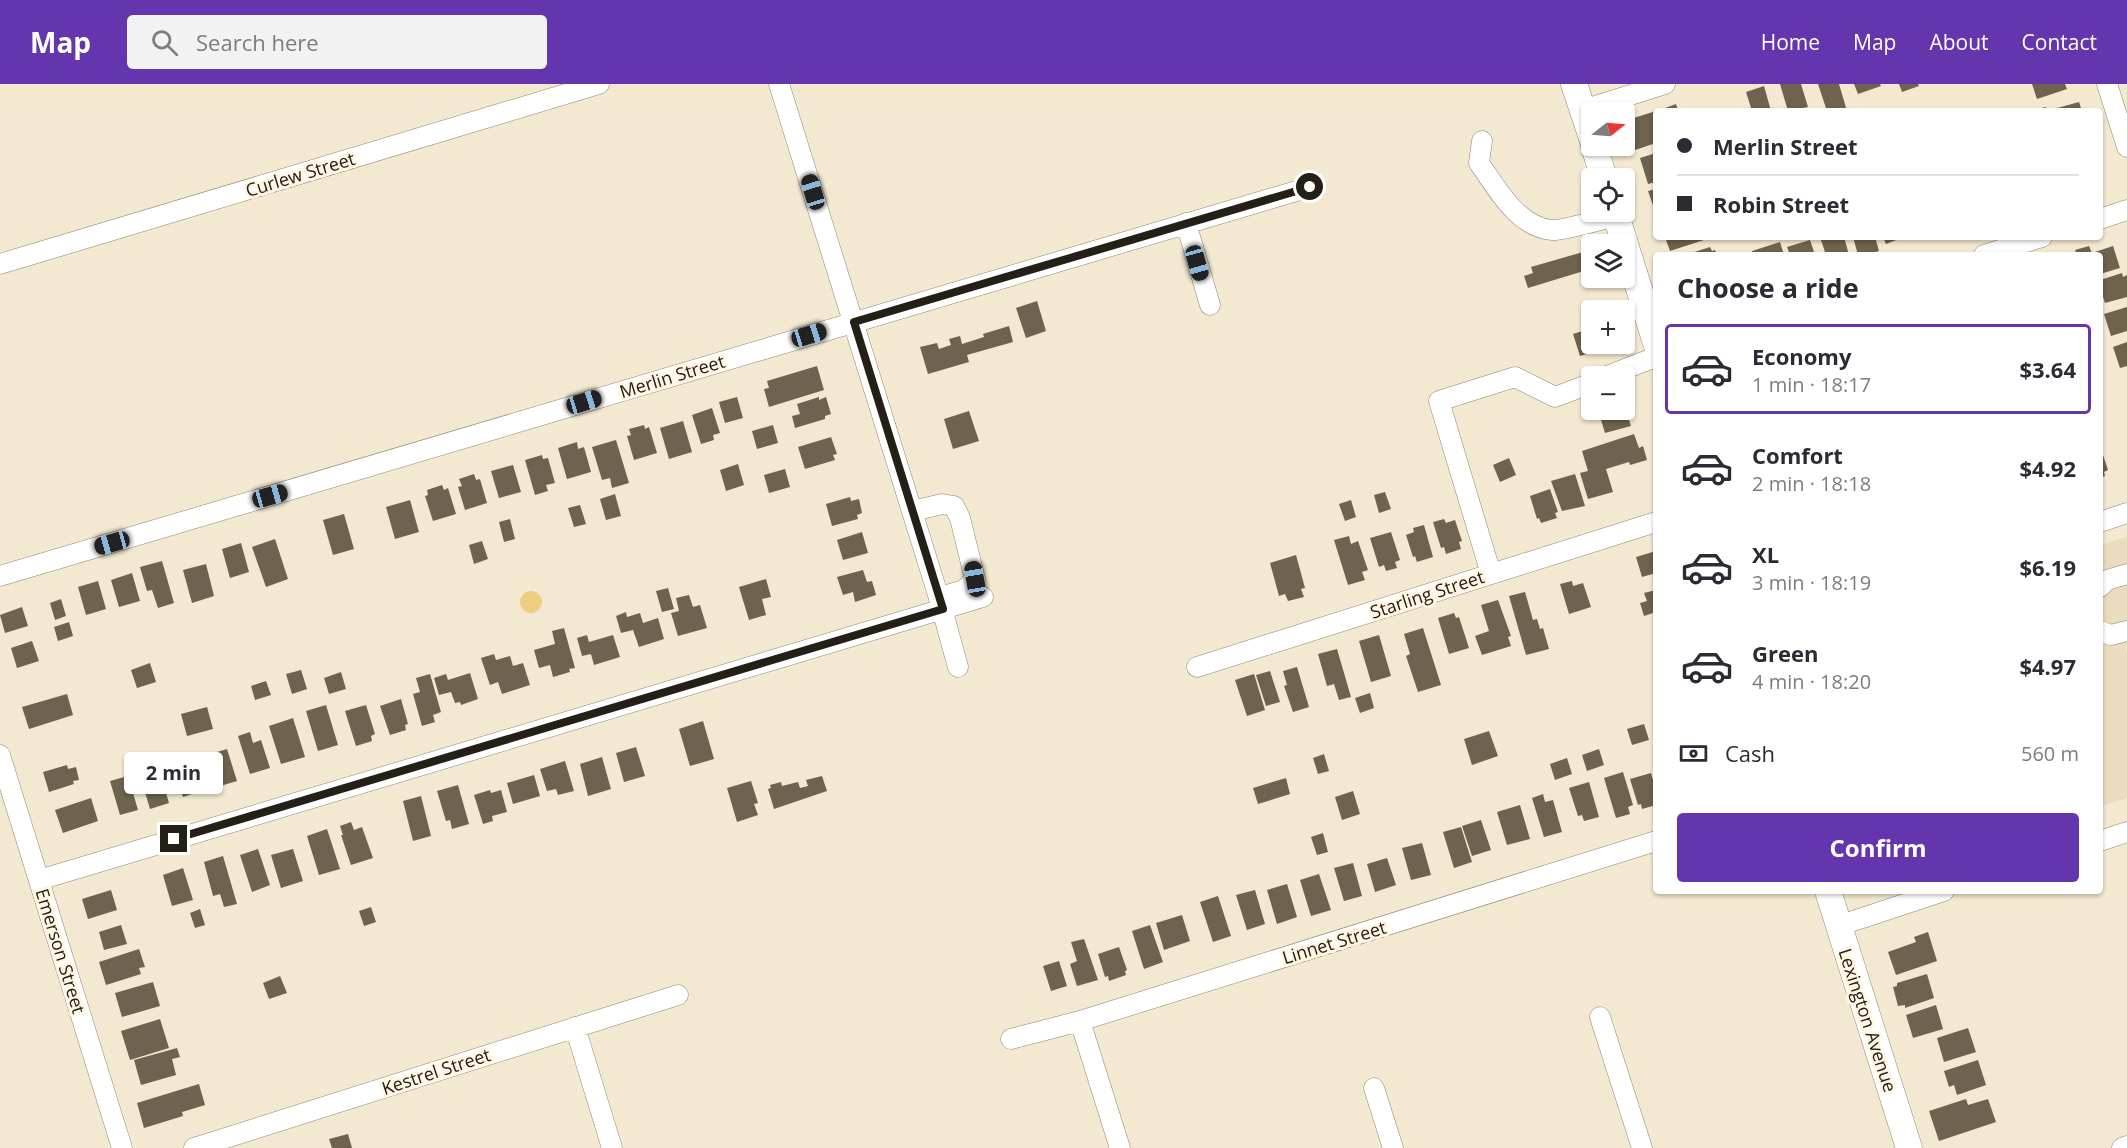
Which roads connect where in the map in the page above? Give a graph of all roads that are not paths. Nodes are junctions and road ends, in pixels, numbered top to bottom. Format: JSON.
{"nodes":[{"id":1,"x":599,"y":84,"type":"edge"},
{"id":2,"x":779,"y":84,"type":"edge"},
{"id":3,"x":1574,"y":84,"type":"edge"},
{"id":4,"x":2108,"y":84,"type":"edge"},
{"id":5,"x":1656,"y":85,"type":"edge"},
{"id":6,"x":1606,"y":102,"type":"edge"},
{"id":7,"x":1581,"y":104,"type":"edge"},
{"id":8,"x":1482,"y":141,"type":"dead end"},
{"id":9,"x":2127,"y":147,"type":"edge"},
{"id":10,"x":1310,"y":187,"type":"dead end"},
{"id":11,"x":2127,"y":210,"type":"edge"},
{"id":12,"x":2103,"y":218,"type":"edge"},
{"id":13,"x":1584,"y":222,"type":"edge"},
{"id":14,"x":1618,"y":222,"type":"edge"},
{"id":15,"x":1186,"y":223,"type":"junction"},
{"id":16,"x":2032,"y":240,"type":"edge"},
{"id":17,"x":1994,"y":252,"type":"edge"},
{"id":18,"x":0,"y":264,"type":"edge"},
{"id":19,"x":1210,"y":305,"type":"dead end"},
{"id":20,"x":854,"y":322,"type":"junction"},
{"id":21,"x":1653,"y":334,"type":"edge"},
{"id":22,"x":1653,"y":358,"type":"edge"},
{"id":23,"x":1633,"y":366,"type":"edge"},
{"id":24,"x":1581,"y":386,"type":"edge"},
{"id":25,"x":913,"y":511,"type":"junction"},
{"id":26,"x":2127,"y":513,"type":"edge"},
{"id":27,"x":2103,"y":521,"type":"edge"},
{"id":28,"x":1653,"y":523,"type":"edge"},
{"id":29,"x":2127,"y":573,"type":"edge"},
{"id":30,"x":1491,"y":574,"type":"junction"},
{"id":31,"x":0,"y":576,"type":"edge"},
{"id":32,"x":2103,"y":583,"type":"edge"},
{"id":33,"x":983,"y":597,"type":"dead end"},
{"id":34,"x":941,"y":603,"type":"junction"},
{"id":35,"x":2127,"y":631,"type":"edge"},
{"id":36,"x":2103,"y":632,"type":"edge"},
{"id":37,"x":958,"y":667,"type":"dead end"},
{"id":38,"x":1197,"y":667,"type":"dead end"},
{"id":39,"x":0,"y":755,"type":"edge"},
{"id":40,"x":2127,"y":832,"type":"edge"},
{"id":41,"x":2103,"y":840,"type":"edge"},
{"id":42,"x":1653,"y":842,"type":"edge"},
{"id":43,"x":39,"y":880,"type":"junction"},
{"id":44,"x":1829,"y":894,"type":"edge"},
{"id":45,"x":1935,"y":894,"type":"edge"},
{"id":46,"x":1838,"y":926,"type":"junction"},
{"id":47,"x":678,"y":995,"type":"dead end"},
{"id":48,"x":1600,"y":1017,"type":"dead end"},
{"id":49,"x":1080,"y":1022,"type":"junction"},
{"id":50,"x":575,"y":1027,"type":"junction"},
{"id":51,"x":1011,"y":1039,"type":"dead end"},
{"id":52,"x":1374,"y":1088,"type":"dead end"},
{"id":53,"x":2127,"y":1146,"type":"edge"},
{"id":54,"x":122,"y":1148,"type":"edge"},
{"id":55,"x":194,"y":1148,"type":"edge"},
{"id":56,"x":612,"y":1148,"type":"edge"},
{"id":57,"x":1120,"y":1148,"type":"edge"},
{"id":58,"x":1394,"y":1148,"type":"edge"},
{"id":59,"x":1642,"y":1148,"type":"edge"},
{"id":60,"x":1909,"y":1148,"type":"edge"},
{"id":61,"x":2122,"y":1148,"type":"edge"}],
"edges":[{"from":1,"to":18,"type":"street","name":"Curlew Street"},
{"from":2,"to":20,"type":"street"},
{"from":3,"to":7,"type":"main road"},
{"from":4,"to":9,"type":"street"},
{"from":5,"to":6,"type":"street"},
{"from":8,"to":13,"type":"street"},
{"from":10,"to":15,"type":"street","name":"Merlin Street"},
{"from":11,"to":12,"type":"street"},
{"from":14,"to":21,"type":"main road"},
{"from":15,"to":19,"type":"street"},
{"from":15,"to":20,"type":"street","name":"Merlin Street"},
{"from":16,"to":17,"type":"street"},
{"from":20,"to":25,"type":"street"},
{"from":20,"to":31,"type":"street","name":"Merlin Street"},
{"from":22,"to":23,"type":"street"},
{"from":24,"to":30,"type":"street"},
{"from":25,"to":34,"type":"street"},
{"from":25,"to":34,"type":"street"},
{"from":26,"to":27,"type":"street"},
{"from":28,"to":30,"type":"street","name":"Starling Street"},
{"from":29,"to":32,"type":"street"},
{"from":30,"to":38,"type":"street","name":"Starling Street"},
{"from":33,"to":34,"type":"street"},
{"from":34,"to":37,"type":"street"},
{"from":34,"to":43,"type":"street"},
{"from":35,"to":36,"type":"street"},
{"from":39,"to":43,"type":"street","name":"Emerson Street"},
{"from":40,"to":41,"type":"street"},
{"from":42,"to":49,"type":"street","name":"Linnet Street"},
{"from":43,"to":54,"type":"street","name":"Emerson Street"},
{"from":44,"to":46,"type":"main road","name":"Lexington Avenue"},
{"from":45,"to":46,"type":"street"},
{"from":46,"to":60,"type":"main road","name":"Lexington Avenue"},
{"from":47,"to":50,"type":"street","name":"Kestrel Street"},
{"from":48,"to":59,"type":"street"},
{"from":49,"to":51,"type":"street","name":"Linnet Street"},
{"from":49,"to":57,"type":"street"},
{"from":50,"to":55,"type":"street","name":"Kestrel Street"},
{"from":50,"to":56,"type":"street"},
{"from":52,"to":58,"type":"street"},
{"from":53,"to":61,"type":"street"}]}
